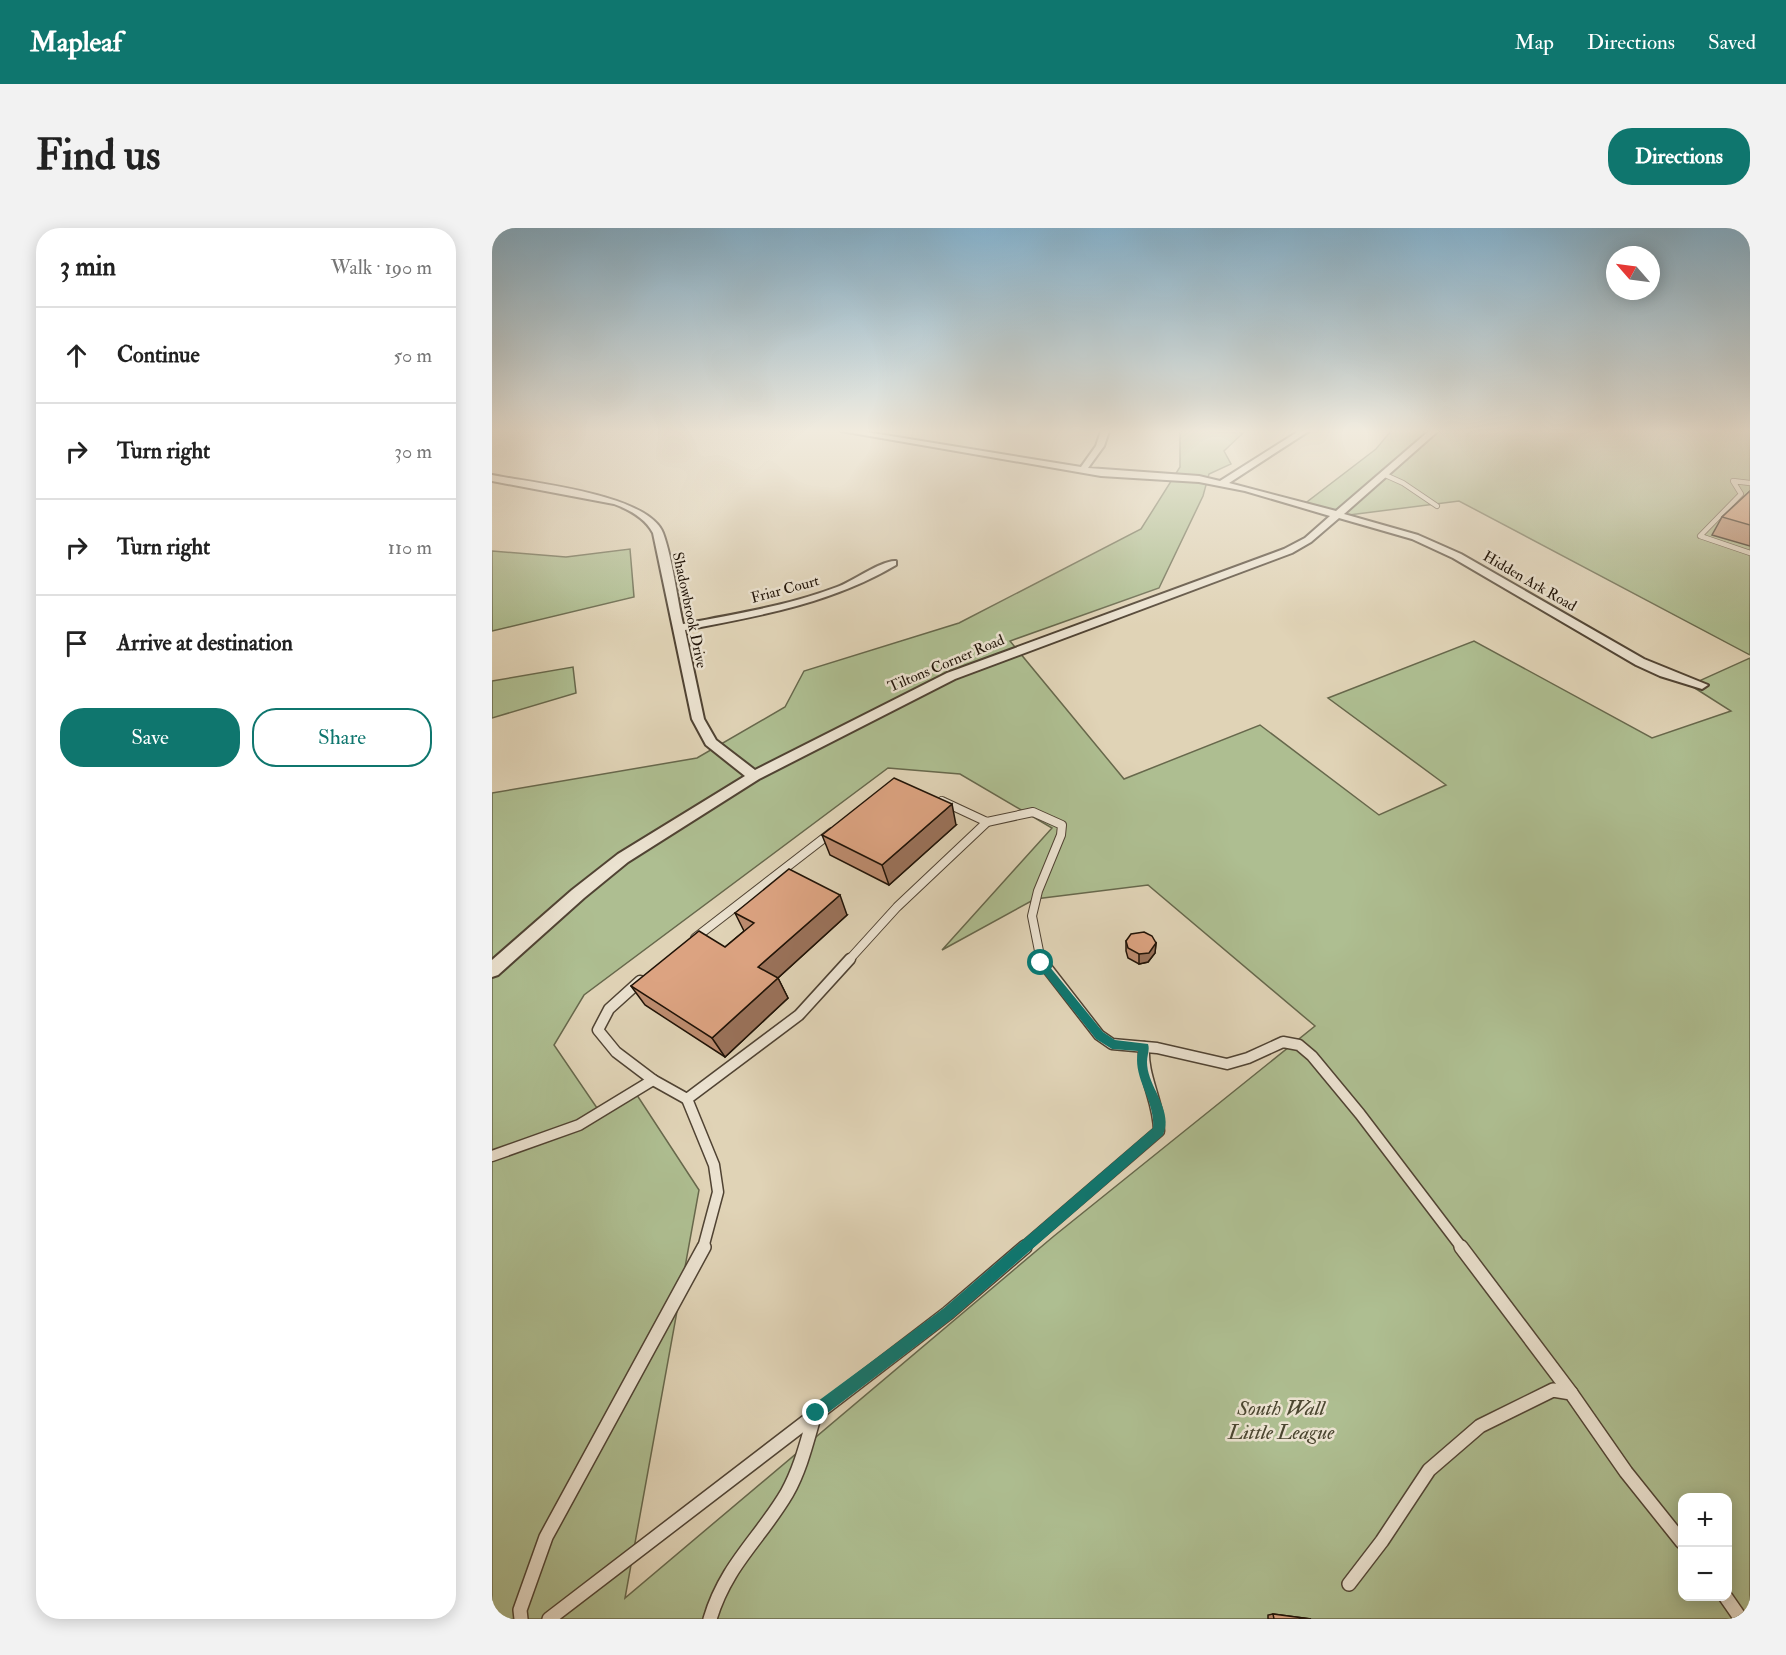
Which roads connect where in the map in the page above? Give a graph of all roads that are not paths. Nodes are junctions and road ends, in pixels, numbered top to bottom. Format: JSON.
{"nodes":[{"id":1,"x":588,"y":496,"type":"edge"},
{"id":2,"x":1266,"y":496,"type":"edge"},
{"id":3,"x":1358,"y":496,"type":"edge"},
{"id":4,"x":1423,"y":496,"type":"edge"},
{"id":5,"x":1740,"y":496,"type":"edge"},
{"id":6,"x":1437,"y":506,"type":"dead end"},
{"id":7,"x":1337,"y":515,"type":"junction"},
{"id":8,"x":1750,"y":553,"type":"edge"},
{"id":9,"x":892,"y":562,"type":"dead end"},
{"id":10,"x":679,"y":628,"type":"junction"},
{"id":11,"x":1702,"y":685,"type":"dead end"},
{"id":12,"x":754,"y":776,"type":"junction"},
{"id":13,"x":935,"y":798,"type":"edge"},
{"id":14,"x":987,"y":822,"type":"junction"},
{"id":15,"x":842,"y":825,"type":"edge"},
{"id":16,"x":683,"y":948,"type":"edge"},
{"id":17,"x":492,"y":970,"type":"edge"},
{"id":18,"x":646,"y":976,"type":"edge"},
{"id":19,"x":1144,"y":1047,"type":"junction"},
{"id":20,"x":653,"y":1080,"type":"junction"},
{"id":21,"x":687,"y":1099,"type":"junction"},
{"id":22,"x":492,"y":1156,"type":"edge"},
{"id":23,"x":1571,"y":1393,"type":"junction"},
{"id":24,"x":816,"y":1413,"type":"junction"},
{"id":25,"x":1678,"y":1536,"type":"edge"},
{"id":26,"x":1349,"y":1584,"type":"dead end"},
{"id":27,"x":1729,"y":1601,"type":"edge"},
{"id":28,"x":522,"y":1619,"type":"edge"},
{"id":29,"x":549,"y":1619,"type":"edge"},
{"id":30,"x":710,"y":1619,"type":"edge"},
{"id":31,"x":1742,"y":1619,"type":"edge"}],
"edges":[{"from":1,"to":10,"type":"street","name":"Shadowbrook Drive"},
{"from":2,"to":7,"type":"street","name":"Hidden Ark Road"},
{"from":3,"to":7,"type":"street","name":"Tiltons Corner Road"},
{"from":4,"to":6,"type":"lane"},
{"from":5,"to":8,"type":"lane"},
{"from":7,"to":11,"type":"street","name":"Hidden Ark Road"},
{"from":7,"to":12,"type":"street","name":"Tiltons Corner Road"},
{"from":9,"to":10,"type":"street","name":"Friar Court"},
{"from":10,"to":12,"type":"street","name":"Shadowbrook Drive"},
{"from":12,"to":17,"type":"street","name":"Tiltons Corner Road"},
{"from":13,"to":14,"type":"lane"},
{"from":14,"to":19,"type":"lane"},
{"from":14,"to":21,"type":"lane"},
{"from":15,"to":16,"type":"lane"},
{"from":18,"to":20,"type":"lane"},
{"from":19,"to":23,"type":"lane"},
{"from":19,"to":24,"type":"lane"},
{"from":20,"to":21,"type":"lane"},
{"from":20,"to":22,"type":"lane"},
{"from":21,"to":28,"type":"lane"},
{"from":23,"to":25,"type":"lane"},
{"from":23,"to":26,"type":"lane"},
{"from":24,"to":29,"type":"lane"},
{"from":24,"to":30,"type":"lane"},
{"from":27,"to":31,"type":"lane"}]}
